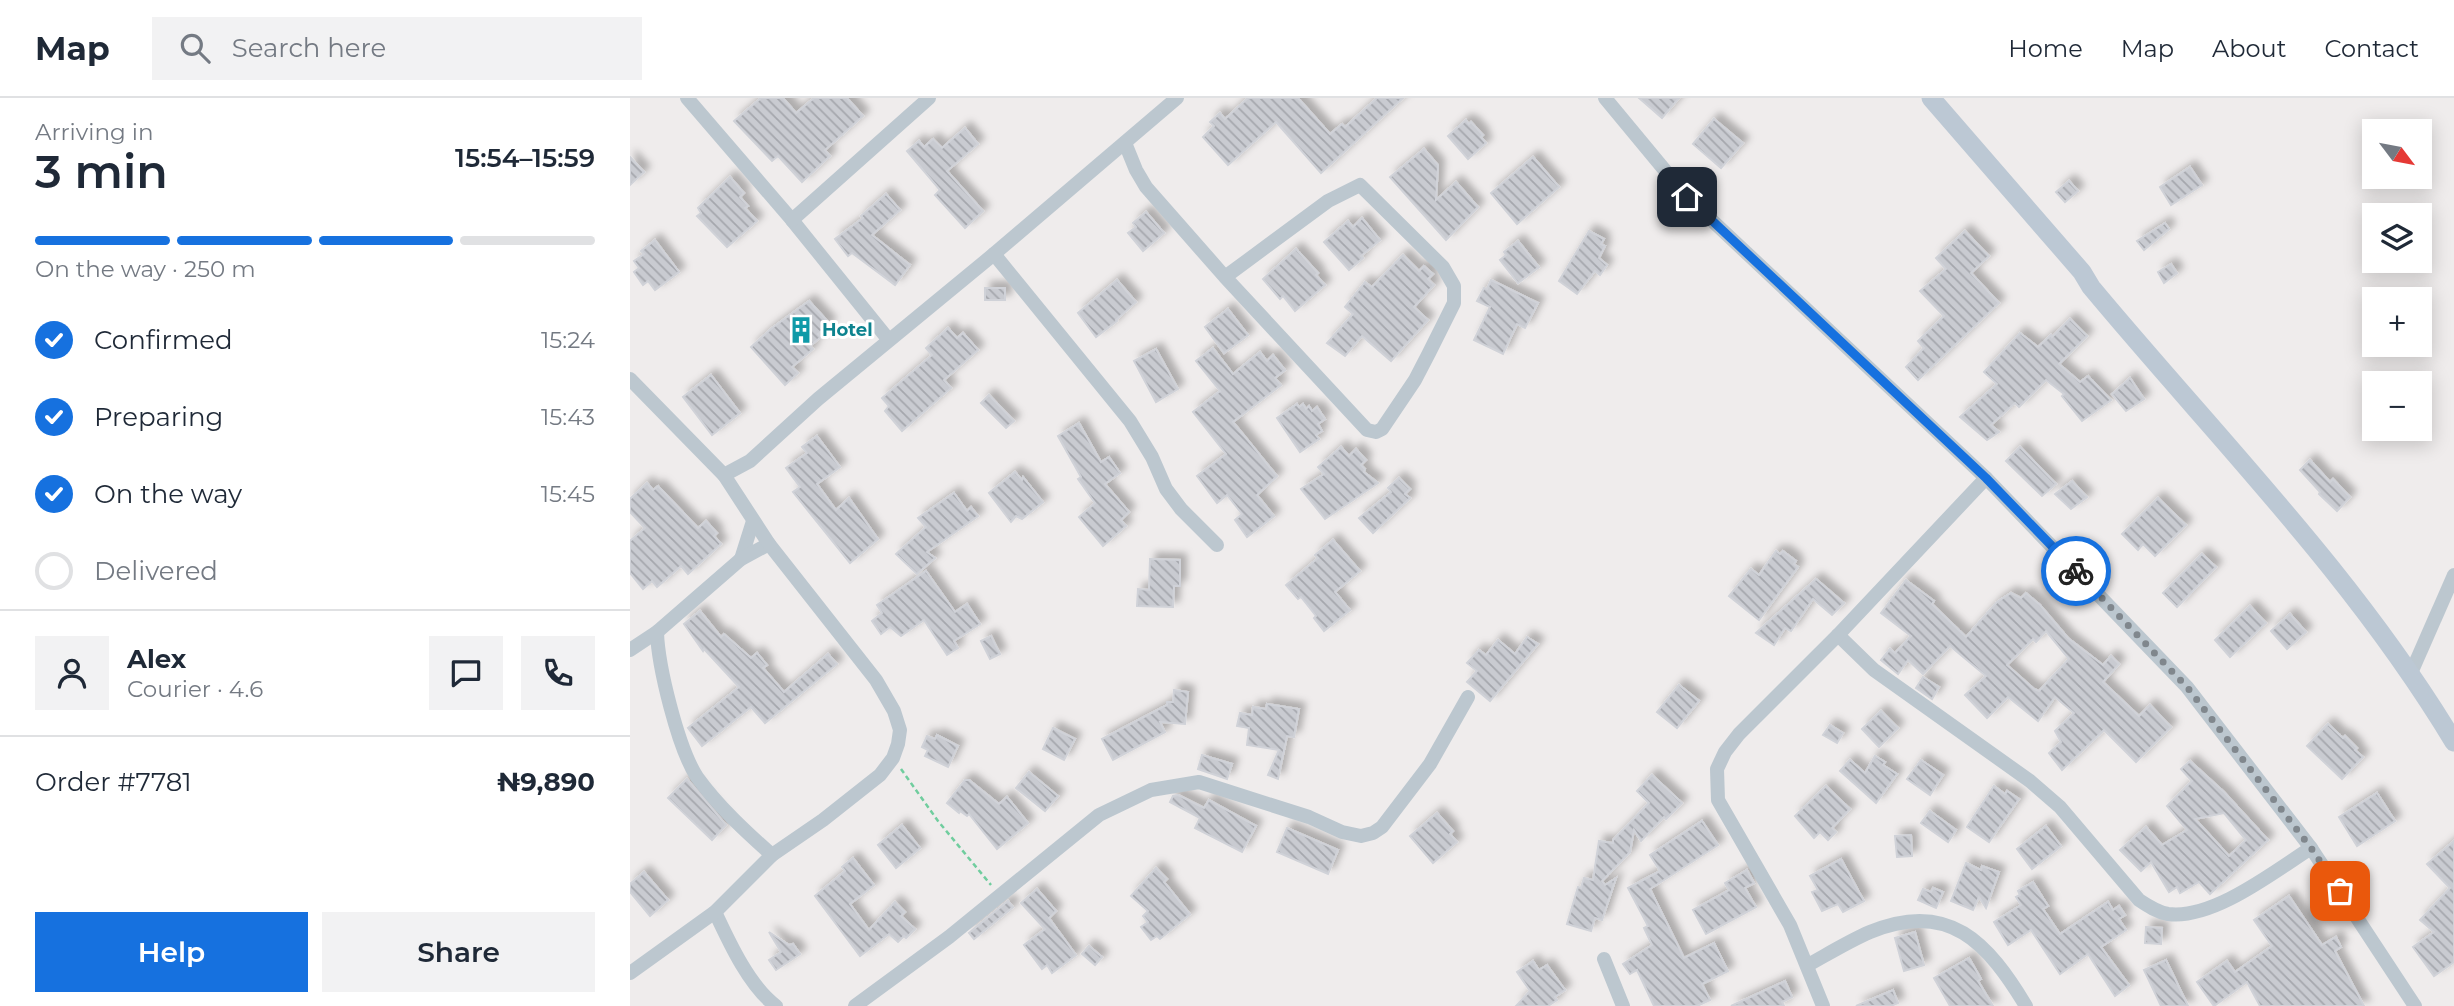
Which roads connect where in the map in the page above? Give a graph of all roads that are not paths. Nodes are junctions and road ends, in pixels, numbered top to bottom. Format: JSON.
{"nodes":[{"id":1,"x":687,"y":98,"type":"edge"},
{"id":2,"x":929,"y":98,"type":"edge"},
{"id":3,"x":1177,"y":98,"type":"edge"},
{"id":4,"x":1605,"y":98,"type":"edge"},
{"id":5,"x":1931,"y":98,"type":"edge"},
{"id":6,"x":1125,"y":144,"type":"junction"},
{"id":7,"x":792,"y":220,"type":"junction"},
{"id":8,"x":994,"y":254,"type":"junction"},
{"id":9,"x":1226,"y":276,"type":"junction"},
{"id":10,"x":888,"y":340,"type":"junction"},
{"id":11,"x":630,"y":379,"type":"edge"},
{"id":12,"x":724,"y":475,"type":"junction"},
{"id":13,"x":1986,"y":478,"type":"junction"},
{"id":14,"x":753,"y":521,"type":"junction"},
{"id":15,"x":769,"y":544,"type":"junction"},
{"id":16,"x":1217,"y":545,"type":"dead end"},
{"id":17,"x":741,"y":559,"type":"junction"},
{"id":18,"x":2454,"y":575,"type":"edge"},
{"id":19,"x":657,"y":632,"type":"junction"},
{"id":20,"x":1838,"y":635,"type":"junction"},
{"id":21,"x":630,"y":650,"type":"edge"},
{"id":22,"x":2411,"y":673,"type":"junction"},
{"id":23,"x":1468,"y":697,"type":"dead end"},
{"id":24,"x":2454,"y":742,"type":"edge"},
{"id":25,"x":2311,"y":848,"type":"junction"},
{"id":26,"x":772,"y":855,"type":"junction"},
{"id":27,"x":715,"y":912,"type":"junction"},
{"id":28,"x":1604,"y":959,"type":"dead end"},
{"id":29,"x":1808,"y":965,"type":"junction"},
{"id":30,"x":630,"y":973,"type":"edge"},
{"id":31,"x":776,"y":1006,"type":"edge"},
{"id":32,"x":855,"y":1006,"type":"edge"},
{"id":33,"x":1623,"y":1006,"type":"edge"},
{"id":34,"x":1823,"y":1006,"type":"edge"},
{"id":35,"x":2026,"y":1006,"type":"edge"},
{"id":36,"x":2415,"y":1006,"type":"edge"}],
"edges":[{"from":1,"to":7,"type":"street"},
{"from":2,"to":7,"type":"street"},
{"from":3,"to":6,"type":"street"},
{"from":4,"to":13,"type":"street"},
{"from":5,"to":22,"type":"main road"},
{"from":6,"to":8,"type":"street"},
{"from":6,"to":9,"type":"street"},
{"from":7,"to":10,"type":"street"},
{"from":8,"to":10,"type":"street"},
{"from":8,"to":16,"type":"street"},
{"from":9,"to":9,"type":"street"},
{"from":10,"to":12,"type":"street"},
{"from":11,"to":12,"type":"street"},
{"from":12,"to":14,"type":"street"},
{"from":13,"to":20,"type":"street"},
{"from":13,"to":25,"type":"street"},
{"from":14,"to":15,"type":"street"},
{"from":14,"to":17,"type":"street"},
{"from":15,"to":17,"type":"street"},
{"from":15,"to":26,"type":"street"},
{"from":17,"to":19,"type":"street"},
{"from":18,"to":22,"type":"street"},
{"from":19,"to":21,"type":"street"},
{"from":19,"to":26,"type":"street"},
{"from":20,"to":25,"type":"street"},
{"from":20,"to":29,"type":"street"},
{"from":22,"to":24,"type":"main road"},
{"from":23,"to":32,"type":"street"},
{"from":25,"to":36,"type":"street"},
{"from":26,"to":27,"type":"street"},
{"from":27,"to":30,"type":"street"},
{"from":27,"to":31,"type":"street"},
{"from":28,"to":33,"type":"street"},
{"from":29,"to":34,"type":"street"},
{"from":29,"to":35,"type":"street"}]}
